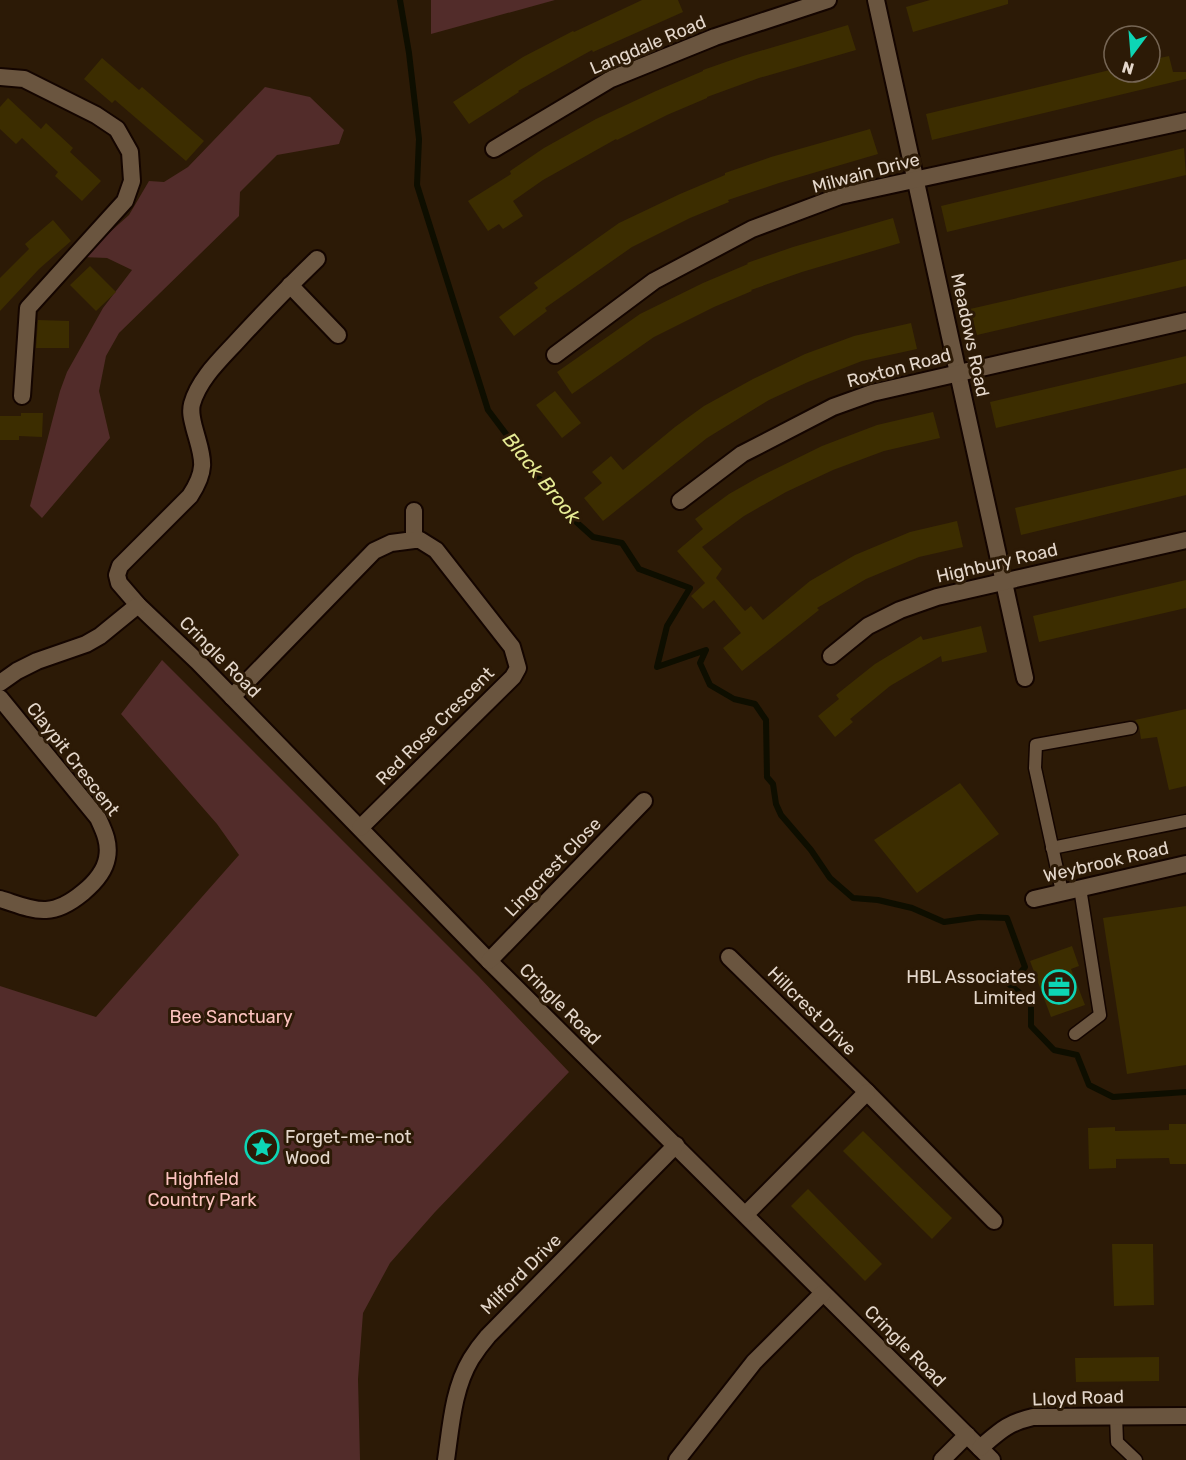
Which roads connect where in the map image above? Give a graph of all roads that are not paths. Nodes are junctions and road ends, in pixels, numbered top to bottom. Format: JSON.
{"nodes":[{"id":1,"x":828,"y":0,"type":"edge"},
{"id":2,"x":876,"y":0,"type":"edge"},
{"id":3,"x":0,"y":77,"type":"edge"},
{"id":4,"x":1186,"y":121,"type":"edge"},
{"id":5,"x":494,"y":149,"type":"dead end"},
{"id":6,"x":916,"y":179,"type":"junction"},
{"id":7,"x":317,"y":260,"type":"dead end"},
{"id":8,"x":290,"y":285,"type":"junction"},
{"id":9,"x":1186,"y":321,"type":"edge"},
{"id":10,"x":338,"y":335,"type":"dead end"},
{"id":11,"x":555,"y":355,"type":"dead end"},
{"id":12,"x":958,"y":372,"type":"junction"},
{"id":13,"x":22,"y":396,"type":"dead end"},
{"id":14,"x":681,"y":501,"type":"dead end"},
{"id":15,"x":414,"y":511,"type":"dead end"},
{"id":16,"x":414,"y":540,"type":"junction"},
{"id":17,"x":1186,"y":540,"type":"edge"},
{"id":18,"x":1004,"y":581,"type":"junction"},
{"id":19,"x":138,"y":605,"type":"junction"},
{"id":20,"x":831,"y":656,"type":"dead end"},
{"id":21,"x":1025,"y":678,"type":"dead end"},
{"id":22,"x":0,"y":683,"type":"edge"},
{"id":23,"x":232,"y":697,"type":"junction"},
{"id":24,"x":0,"y":698,"type":"edge"},
{"id":25,"x":1131,"y":728,"type":"dead end"},
{"id":26,"x":644,"y":801,"type":"dead end"},
{"id":27,"x":1186,"y":821,"type":"edge"},
{"id":28,"x":360,"y":828,"type":"junction"},
{"id":29,"x":1052,"y":848,"type":"junction"},
{"id":30,"x":1186,"y":864,"type":"edge"},
{"id":31,"x":1080,"y":888,"type":"junction"},
{"id":32,"x":1062,"y":892,"type":"junction"},
{"id":33,"x":0,"y":899,"type":"edge"},
{"id":34,"x":1034,"y":899,"type":"dead end"},
{"id":35,"x":729,"y":957,"type":"dead end"},
{"id":36,"x":489,"y":961,"type":"junction"},
{"id":37,"x":1075,"y":1034,"type":"dead end"},
{"id":38,"x":867,"y":1092,"type":"junction"},
{"id":39,"x":675,"y":1145,"type":"junction"},
{"id":40,"x":746,"y":1214,"type":"junction"},
{"id":41,"x":994,"y":1221,"type":"dead end"},
{"id":42,"x":824,"y":1293,"type":"junction"},
{"id":43,"x":1116,"y":1415,"type":"junction"},
{"id":44,"x":1186,"y":1416,"type":"edge"},
{"id":45,"x":967,"y":1435,"type":"junction"},
{"id":46,"x":986,"y":1454,"type":"edge"},
{"id":47,"x":446,"y":1460,"type":"edge"},
{"id":48,"x":677,"y":1460,"type":"edge"},
{"id":49,"x":942,"y":1460,"type":"edge"},
{"id":50,"x":1136,"y":1460,"type":"edge"}],
"edges":[{"from":1,"to":5,"type":"street","name":"Langdale Road"},
{"from":2,"to":6,"type":"street","name":"Meadows Road"},
{"from":3,"to":13,"type":"street"},
{"from":4,"to":6,"type":"street","name":"Milwain Drive"},
{"from":6,"to":11,"type":"street","name":"Milwain Drive"},
{"from":6,"to":12,"type":"street","name":"Meadows Road"},
{"from":7,"to":8,"type":"street"},
{"from":8,"to":10,"type":"street"},
{"from":8,"to":19,"type":"street","name":"Cringle Road"},
{"from":9,"to":12,"type":"street","name":"Roxton Road"},
{"from":12,"to":14,"type":"street","name":"Roxton Road"},
{"from":12,"to":18,"type":"street","name":"Meadows Road"},
{"from":15,"to":16,"type":"street"},
{"from":16,"to":23,"type":"street"},
{"from":16,"to":28,"type":"street","name":"Red Rose Crescent"},
{"from":17,"to":18,"type":"street","name":"Highbury Road"},
{"from":18,"to":20,"type":"street","name":"Highbury Road"},
{"from":18,"to":21,"type":"street","name":"Meadows Road"},
{"from":19,"to":22,"type":"street"},
{"from":19,"to":23,"type":"street","name":"Cringle Road"},
{"from":23,"to":28,"type":"street","name":"Cringle Road"},
{"from":24,"to":33,"type":"street","name":"Claypit Crescent"},
{"from":25,"to":29,"type":"lane"},
{"from":26,"to":36,"type":"street","name":"Lingcrest Close"},
{"from":27,"to":29,"type":"lane"},
{"from":28,"to":36,"type":"street","name":"Cringle Road"},
{"from":29,"to":32,"type":"lane"},
{"from":30,"to":31,"type":"street","name":"Weybrook Road"},
{"from":31,"to":32,"type":"street","name":"Weybrook Road"},
{"from":31,"to":37,"type":"lane"},
{"from":32,"to":34,"type":"street","name":"Weybrook Road"},
{"from":35,"to":38,"type":"street","name":"Hillcrest Drive"},
{"from":36,"to":39,"type":"street","name":"Cringle Road"},
{"from":38,"to":40,"type":"street"},
{"from":38,"to":41,"type":"street","name":"Hillcrest Drive"},
{"from":39,"to":40,"type":"street","name":"Cringle Road"},
{"from":39,"to":47,"type":"street","name":"Milford Drive"},
{"from":40,"to":42,"type":"street","name":"Cringle Road"},
{"from":42,"to":45,"type":"street","name":"Cringle Road"},
{"from":42,"to":48,"type":"street"},
{"from":43,"to":44,"type":"street","name":"Lloyd Road"},
{"from":43,"to":46,"type":"street","name":"Lloyd Road"},
{"from":43,"to":50,"type":"lane"},
{"from":45,"to":46,"type":"street","name":"Cringle Road"},
{"from":45,"to":49,"type":"street"}]}
